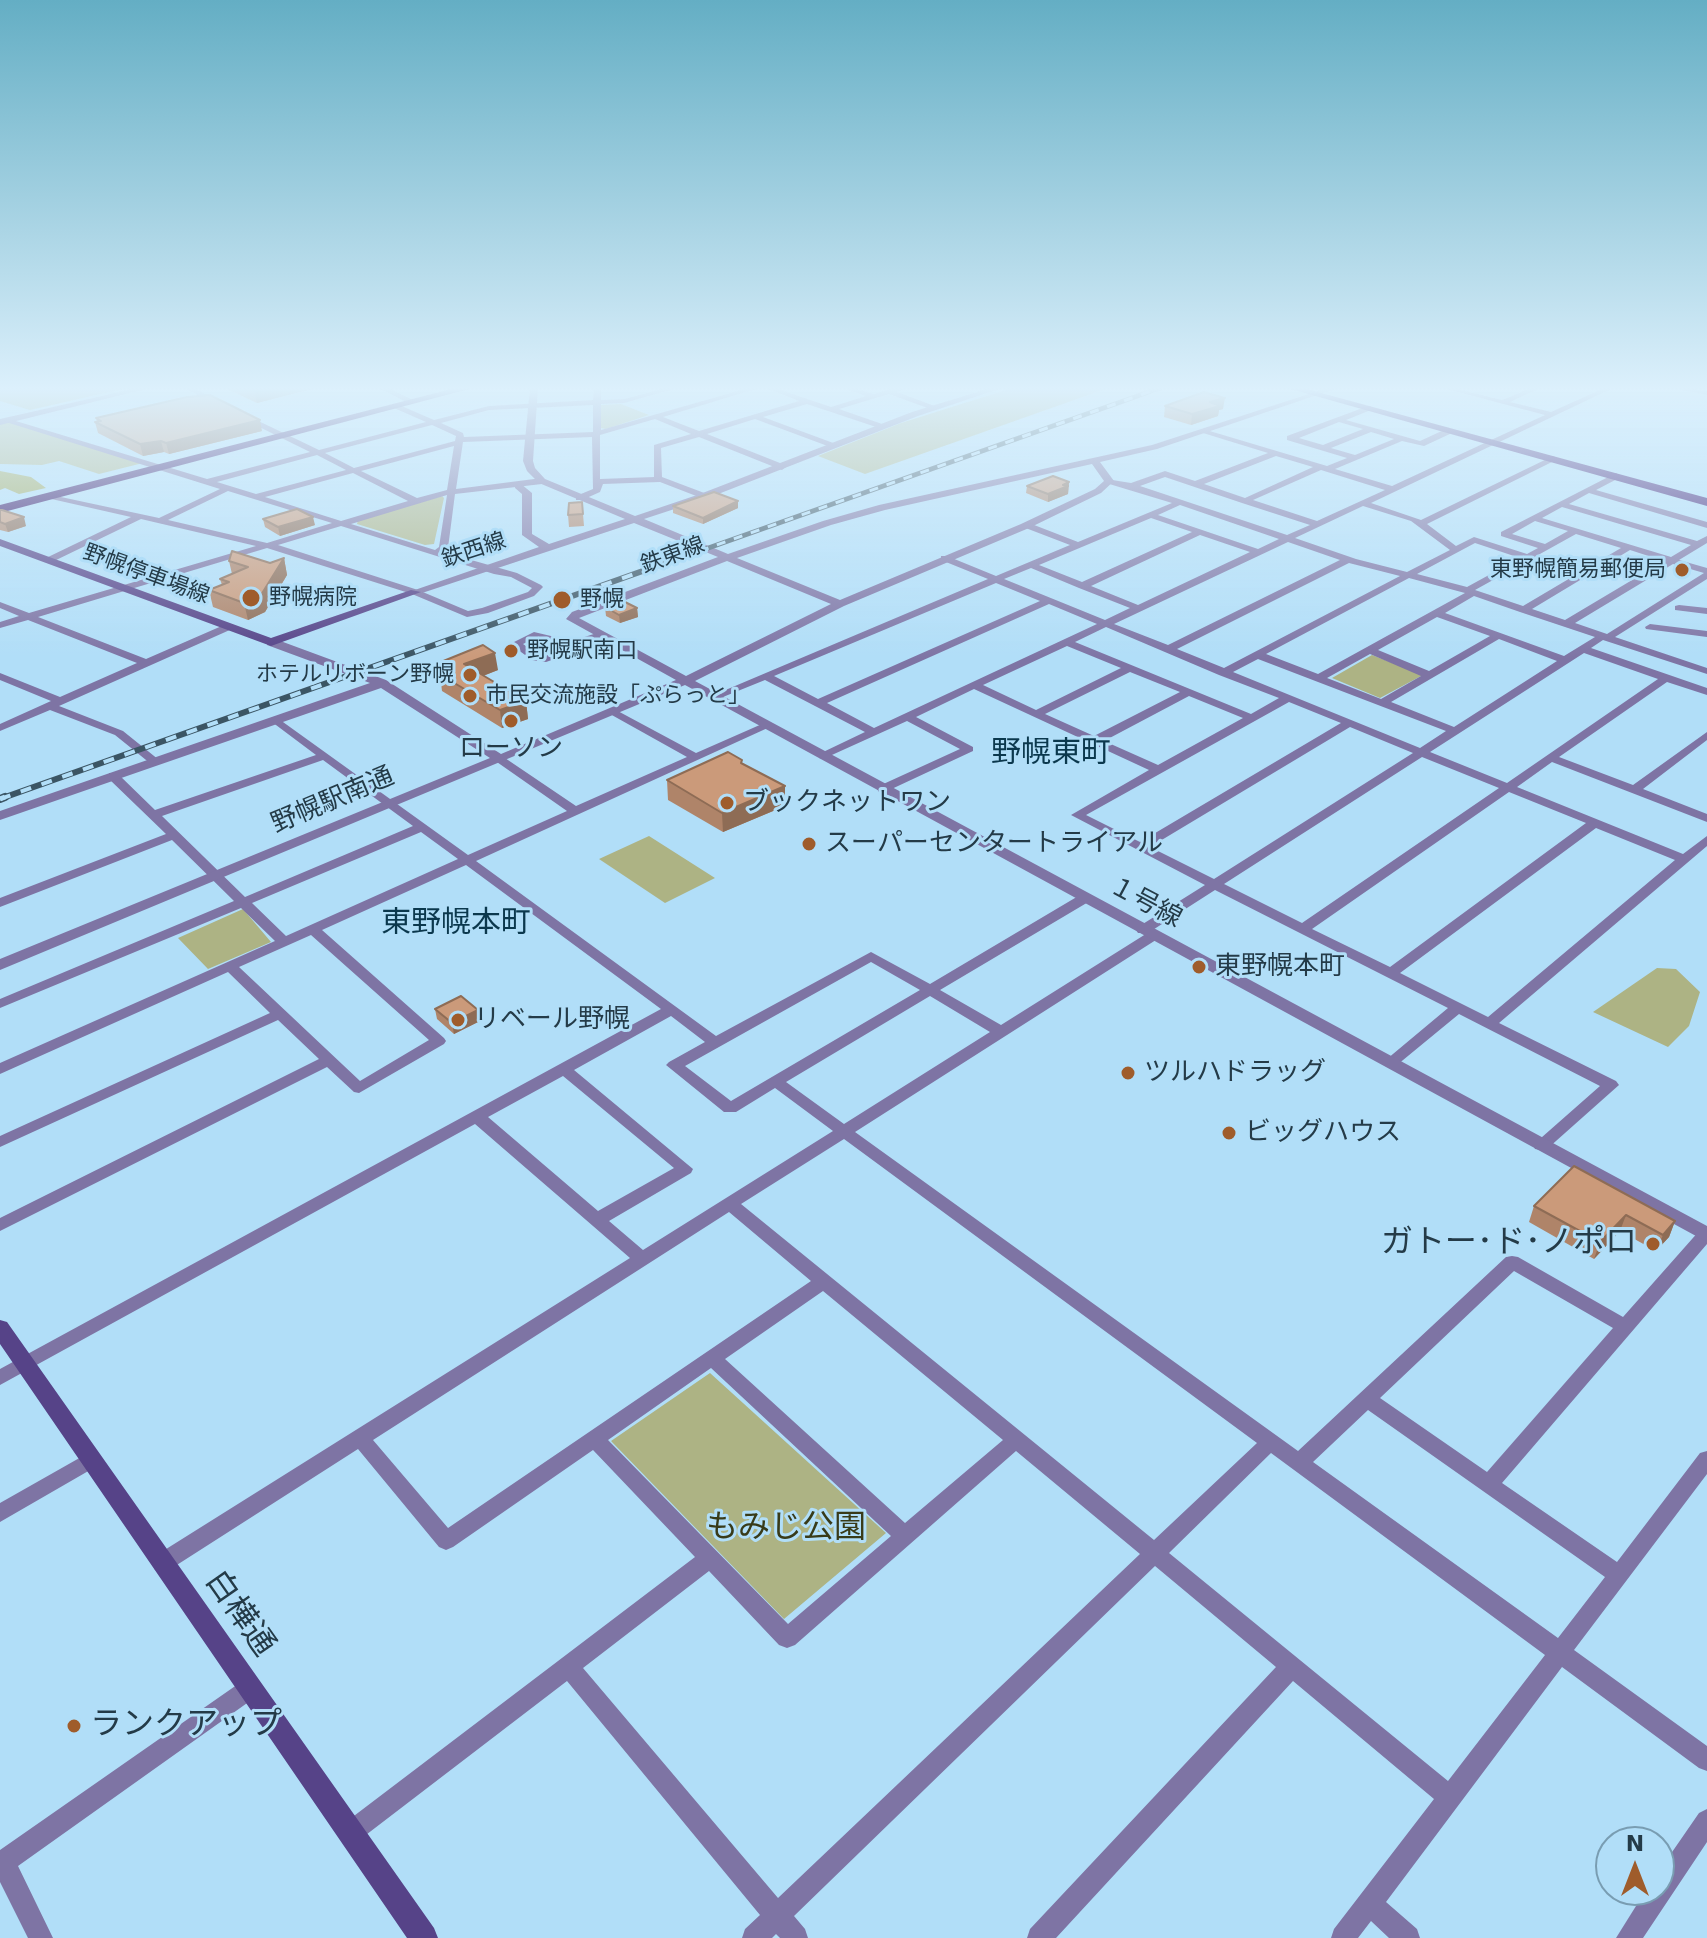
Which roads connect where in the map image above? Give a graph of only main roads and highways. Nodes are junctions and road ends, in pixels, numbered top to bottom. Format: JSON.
{"nodes":[{"id":1,"x":118,"y":478,"type":"edge"},
{"id":2,"x":1625,"y":478,"type":"edge"},
{"id":3,"x":1707,"y":502,"type":"edge"},
{"id":4,"x":0,"y":509,"type":"edge"},
{"id":5,"x":0,"y":542,"type":"edge"},
{"id":6,"x":415,"y":592,"type":"road end"},
{"id":7,"x":0,"y":1328,"type":"edge"},
{"id":8,"x":424,"y":1938,"type":"edge"}],
"edges":[{"from":1,"to":4,"type":"highway"},
{"from":2,"to":3,"type":"main road"},
{"from":5,"to":6,"type":"main road","name":"野幌停車場線"},
{"from":7,"to":8,"type":"main road","name":"白樺通"}]}
